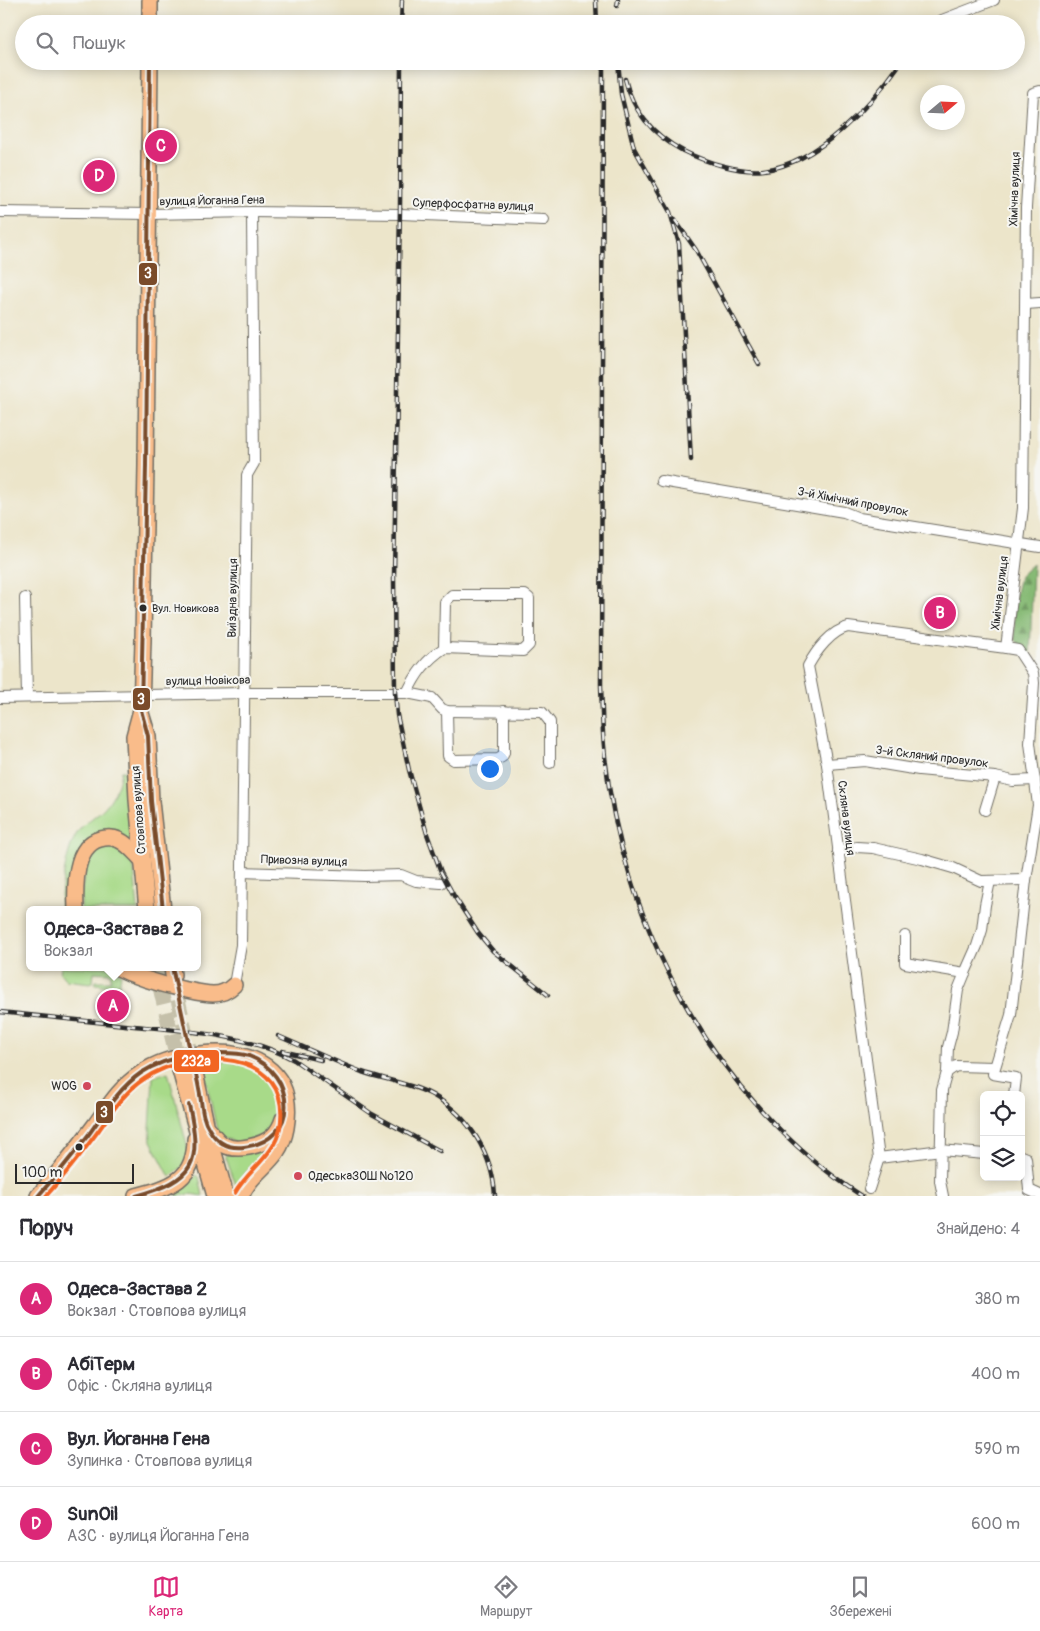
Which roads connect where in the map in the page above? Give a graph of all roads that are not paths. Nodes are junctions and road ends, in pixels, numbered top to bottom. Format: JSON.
{"nodes":[{"id":1,"x":150,"y":0,"type":"edge"},
{"id":2,"x":994,"y":0,"type":"edge"},
{"id":3,"x":150,"y":15,"type":"edge"},
{"id":4,"x":955,"y":15,"type":"edge"},
{"id":5,"x":150,"y":70,"type":"edge"},
{"id":6,"x":1040,"y":92,"type":"edge"},
{"id":7,"x":0,"y":212,"type":"edge"},
{"id":8,"x":252,"y":212,"type":"junction"},
{"id":9,"x":148,"y":214,"type":"junction"},
{"id":10,"x":397,"y":214,"type":"joint"},
{"id":11,"x":544,"y":220,"type":"dead end"},
{"id":12,"x":1040,"y":303,"type":"edge"},
{"id":13,"x":1026,"y":304,"type":"junction"},
{"id":14,"x":661,"y":481,"type":"dead end"},
{"id":15,"x":1018,"y":543,"type":"junction"},
{"id":16,"x":1040,"y":546,"type":"edge"},
{"id":17,"x":25,"y":598,"type":"dead end"},
{"id":18,"x":444,"y":648,"type":"junction"},
{"id":19,"x":1006,"y":648,"type":"junction"},
{"id":20,"x":409,"y":689,"type":"junction"},
{"id":21,"x":244,"y":693,"type":"junction"},
{"id":22,"x":0,"y":698,"type":"edge"},
{"id":23,"x":27,"y":698,"type":"junction"},
{"id":24,"x":141,"y":703,"type":"junction"},
{"id":25,"x":447,"y":710,"type":"junction"},
{"id":26,"x":504,"y":711,"type":"junction"},
{"id":27,"x":550,"y":763,"type":"dead end"},
{"id":28,"x":827,"y":764,"type":"junction"},
{"id":29,"x":995,"y":776,"type":"junction"},
{"id":30,"x":1034,"y":780,"type":"junction"},
{"id":31,"x":985,"y":810,"type":"dead end"},
{"id":32,"x":838,"y":851,"type":"junction"},
{"id":33,"x":1035,"y":853,"type":"edge"},
{"id":34,"x":142,"y":860,"type":"junction"},
{"id":35,"x":242,"y":872,"type":"junction"},
{"id":36,"x":1026,"y":880,"type":"junction"},
{"id":37,"x":990,"y":881,"type":"junction"},
{"id":38,"x":441,"y":883,"type":"dead end"},
{"id":39,"x":76,"y":906,"type":"edge"},
{"id":40,"x":147,"y":906,"type":"edge"},
{"id":41,"x":163,"y":906,"type":"edge"},
{"id":42,"x":905,"y":936,"type":"dead end"},
{"id":43,"x":125,"y":971,"type":"edge"},
{"id":44,"x":965,"y":972,"type":"junction"},
{"id":45,"x":234,"y":985,"type":"joint"},
{"id":46,"x":994,"y":1067,"type":"junction"},
{"id":47,"x":187,"y":1069,"type":"tunnel mouth"},
{"id":48,"x":947,"y":1072,"type":"junction"},
{"id":49,"x":1014,"y":1091,"type":"edge"},
{"id":50,"x":286,"y":1111,"type":"junction"},
{"id":51,"x":201,"y":1129,"type":"junction"},
{"id":52,"x":942,"y":1150,"type":"junction"},
{"id":53,"x":980,"y":1154,"type":"edge"},
{"id":54,"x":879,"y":1158,"type":"junction"},
{"id":55,"x":1025,"y":1158,"type":"edge"},
{"id":56,"x":869,"y":1189,"type":"dead end"},
{"id":57,"x":1040,"y":1195,"type":"edge"},
{"id":58,"x":38,"y":1196,"type":"edge"},
{"id":59,"x":136,"y":1196,"type":"edge"},
{"id":60,"x":215,"y":1196,"type":"edge"},
{"id":61,"x":226,"y":1196,"type":"edge"},
{"id":62,"x":240,"y":1196,"type":"edge"},
{"id":63,"x":943,"y":1196,"type":"edge"}],
"edges":[{"from":1,"to":3,"type":"main road"},
{"from":2,"to":4,"type":"street"},
{"from":5,"to":9,"type":"main road","name":"Стовпова вулиця"},
{"from":6,"to":13,"type":"street","name":"Хімічна вулиця"},
{"from":7,"to":9,"type":"street","name":"вулиця Йоганна Гена"},
{"from":8,"to":9,"type":"street","name":"вулиця Йоганна Гена"},
{"from":8,"to":10,"type":"street","name":"вулиця Йоганна Гена"},
{"from":8,"to":21,"type":"street","name":"Виїздна вулиця"},
{"from":9,"to":24,"type":"main road","name":"Стовпова вулиця"},
{"from":10,"to":11,"type":"street","name":"Суперфосфатна вулиця"},
{"from":12,"to":13,"type":"street"},
{"from":13,"to":15,"type":"street","name":"Хімічна вулиця"},
{"from":14,"to":15,"type":"street","name":"3-й Хімічний провулок"},
{"from":15,"to":16,"type":"street","name":"3-й Хімічний провулок"},
{"from":15,"to":19,"type":"street","name":"Хімічна вулиця"},
{"from":17,"to":23,"type":"street"},
{"from":18,"to":18,"type":"street"},
{"from":18,"to":20,"type":"street"},
{"from":19,"to":28,"type":"street","name":"Скляна вулиця"},
{"from":19,"to":30,"type":"street","name":"Хімічна вулиця"},
{"from":20,"to":21,"type":"street","name":"вулиця Новікова"},
{"from":20,"to":25,"type":"street","name":"вулиця Новікова"},
{"from":21,"to":24,"type":"street","name":"вулиця Новікова"},
{"from":21,"to":35,"type":"street","name":"Виїздна вулиця"},
{"from":22,"to":23,"type":"street","name":"вулиця Новікова"},
{"from":23,"to":24,"type":"street","name":"вулиця Новікова"},
{"from":24,"to":34,"type":"main road","name":"Стовпова вулиця"},
{"from":24,"to":41,"type":"main road","name":"Стовпова вулиця"},
{"from":25,"to":26,"type":"street"},
{"from":25,"to":26,"type":"street"},
{"from":26,"to":27,"type":"street"},
{"from":28,"to":29,"type":"street","name":"3-й Скляний провулок"},
{"from":28,"to":32,"type":"street","name":"Скляна вулиця"},
{"from":29,"to":30,"type":"street","name":"3-й Скляний провулок"},
{"from":29,"to":31,"type":"street"},
{"from":30,"to":33,"type":"street","name":"Хімічна вулиця"},
{"from":32,"to":37,"type":"street"},
{"from":32,"to":54,"type":"street","name":"Скляна вулиця"},
{"from":33,"to":36,"type":"street","name":"Хімічна вулиця"},
{"from":34,"to":39,"type":"main road"},
{"from":34,"to":40,"type":"main road","name":"Стовпова вулиця"},
{"from":35,"to":38,"type":"street","name":"Привозна вулиця"},
{"from":35,"to":45,"type":"street","name":"Виїздна вулиця"},
{"from":36,"to":37,"type":"street"},
{"from":36,"to":46,"type":"street","name":"Хімічна вулиця"},
{"from":37,"to":44,"type":"street"},
{"from":42,"to":44,"type":"street"},
{"from":43,"to":45,"type":"main road"},
{"from":44,"to":48,"type":"street"},
{"from":46,"to":48,"type":"street"},
{"from":46,"to":49,"type":"street"},
{"from":47,"to":51,"type":"main road"},
{"from":48,"to":52,"type":"street"},
{"from":50,"to":51,"type":"main road"},
{"from":50,"to":58,"type":"main road"},
{"from":50,"to":62,"type":"main road"},
{"from":51,"to":59,"type":"main road"},
{"from":51,"to":60,"type":"main road"},
{"from":51,"to":61,"type":"main road"},
{"from":52,"to":53,"type":"street"},
{"from":52,"to":54,"type":"street"},
{"from":52,"to":63,"type":"street"},
{"from":54,"to":56,"type":"street","name":"Скляна вулиця"},
{"from":55,"to":57,"type":"street"}]}
